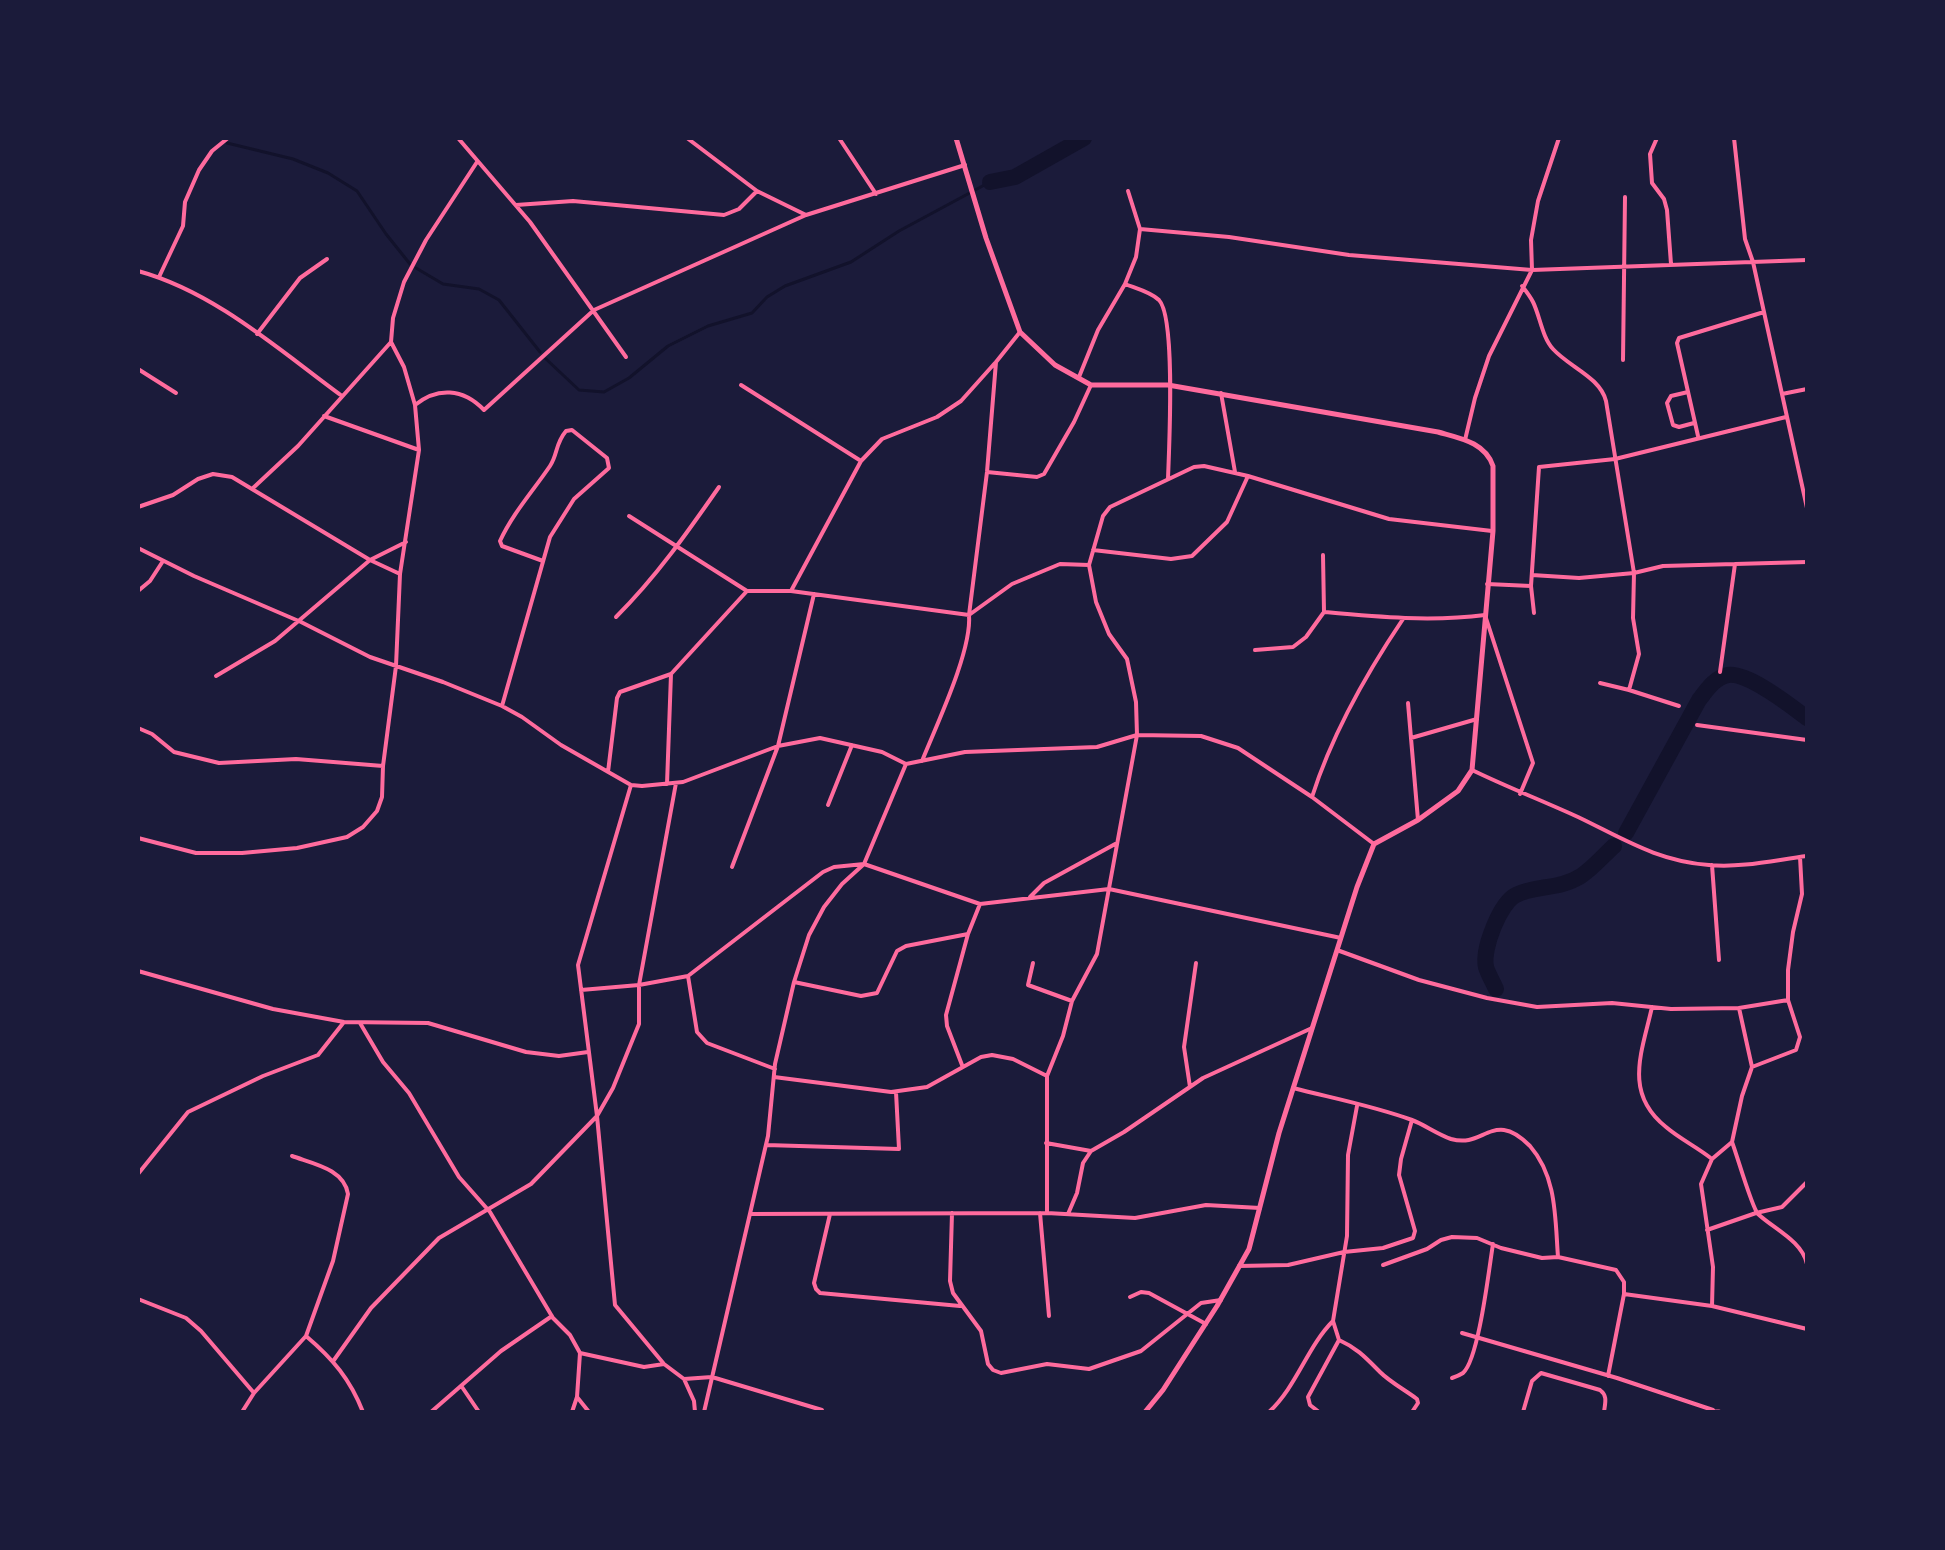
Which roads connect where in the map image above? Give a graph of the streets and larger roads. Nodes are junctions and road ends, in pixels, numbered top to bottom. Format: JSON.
{"nodes":[{"id":1,"x":227,"y":138,"type":"edge"},
{"id":2,"x":458,"y":138,"type":"edge"},
{"id":3,"x":687,"y":138,"type":"edge"},
{"id":4,"x":839,"y":138,"type":"edge"},
{"id":5,"x":956,"y":138,"type":"edge"},
{"id":6,"x":1559,"y":138,"type":"edge"},
{"id":7,"x":1657,"y":138,"type":"edge"},
{"id":8,"x":1734,"y":138,"type":"edge"},
{"id":9,"x":477,"y":162,"type":"junction"},
{"id":10,"x":965,"y":165,"type":"junction"},
{"id":11,"x":757,"y":191,"type":"junction"},
{"id":12,"x":1128,"y":191,"type":"dead end"},
{"id":13,"x":876,"y":194,"type":"junction"},
{"id":14,"x":1625,"y":197,"type":"dead end"},
{"id":15,"x":516,"y":205,"type":"junction"},
{"id":16,"x":806,"y":215,"type":"junction"},
{"id":17,"x":1140,"y":229,"type":"junction"},
{"id":18,"x":327,"y":259,"type":"dead end"},
{"id":19,"x":1807,"y":260,"type":"edge"},
{"id":20,"x":1753,"y":262,"type":"junction"},
{"id":21,"x":1671,"y":264,"type":"junction"},
{"id":22,"x":1623,"y":268,"type":"junction"},
{"id":23,"x":1532,"y":270,"type":"junction"},
{"id":24,"x":138,"y":271,"type":"edge"},
{"id":25,"x":159,"y":277,"type":"junction"},
{"id":26,"x":1125,"y":284,"type":"junction"},
{"id":27,"x":1522,"y":286,"type":"junction"},
{"id":28,"x":594,"y":310,"type":"junction"},
{"id":29,"x":1764,"y":312,"type":"junction"},
{"id":30,"x":1020,"y":332,"type":"junction"},
{"id":31,"x":257,"y":334,"type":"junction"},
{"id":32,"x":391,"y":342,"type":"junction"},
{"id":33,"x":626,"y":357,"type":"dead end"},
{"id":34,"x":1623,"y":360,"type":"dead end"},
{"id":35,"x":996,"y":362,"type":"junction"},
{"id":36,"x":138,"y":369,"type":"edge"},
{"id":37,"x":1078,"y":378,"type":"junction"},
{"id":38,"x":741,"y":385,"type":"dead end"},
{"id":39,"x":1091,"y":385,"type":"junction"},
{"id":40,"x":1168,"y":385,"type":"junction"},
{"id":41,"x":1807,"y":389,"type":"edge"},
{"id":42,"x":1688,"y":392,"type":"junction"},
{"id":43,"x":176,"y":393,"type":"dead end"},
{"id":44,"x":1221,"y":393,"type":"junction"},
{"id":45,"x":1781,"y":394,"type":"junction"},
{"id":46,"x":342,"y":396,"type":"junction"},
{"id":47,"x":415,"y":405,"type":"junction"},
{"id":48,"x":324,"y":416,"type":"junction"},
{"id":49,"x":1786,"y":417,"type":"junction"},
{"id":50,"x":1695,"y":423,"type":"junction"},
{"id":51,"x":1698,"y":437,"type":"junction"},
{"id":52,"x":1465,"y":440,"type":"junction"},
{"id":53,"x":419,"y":450,"type":"junction"},
{"id":54,"x":1615,"y":459,"type":"junction"},
{"id":55,"x":861,"y":461,"type":"junction"},
{"id":56,"x":987,"y":472,"type":"junction"},
{"id":57,"x":1235,"y":472,"type":"junction"},
{"id":58,"x":1248,"y":476,"type":"junction"},
{"id":59,"x":1168,"y":479,"type":"junction"},
{"id":60,"x":719,"y":487,"type":"dead end"},
{"id":61,"x":252,"y":489,"type":"junction"},
{"id":62,"x":138,"y":507,"type":"edge"},
{"id":63,"x":1807,"y":508,"type":"edge"},
{"id":64,"x":629,"y":516,"type":"dead end"},
{"id":65,"x":1493,"y":531,"type":"junction"},
{"id":66,"x":407,"y":541,"type":"junction"},
{"id":67,"x":678,"y":547,"type":"junction"},
{"id":68,"x":138,"y":548,"type":"edge"},
{"id":69,"x":1093,"y":550,"type":"junction"},
{"id":70,"x":1323,"y":555,"type":"dead end"},
{"id":71,"x":370,"y":560,"type":"junction"},
{"id":72,"x":163,"y":561,"type":"junction"},
{"id":73,"x":543,"y":561,"type":"junction"},
{"id":74,"x":1807,"y":562,"type":"edge"},
{"id":75,"x":1735,"y":564,"type":"junction"},
{"id":76,"x":1089,"y":565,"type":"junction"},
{"id":77,"x":1634,"y":573,"type":"junction"},
{"id":78,"x":400,"y":574,"type":"junction"},
{"id":79,"x":1532,"y":575,"type":"junction"},
{"id":80,"x":1487,"y":584,"type":"junction"},
{"id":81,"x":1531,"y":586,"type":"junction"},
{"id":82,"x":138,"y":591,"type":"edge"},
{"id":83,"x":747,"y":591,"type":"junction"},
{"id":84,"x":791,"y":591,"type":"junction"},
{"id":85,"x":814,"y":594,"type":"junction"},
{"id":86,"x":1324,"y":612,"type":"junction"},
{"id":87,"x":1534,"y":613,"type":"dead end"},
{"id":88,"x":969,"y":615,"type":"junction"},
{"id":89,"x":1485,"y":615,"type":"junction"},
{"id":90,"x":616,"y":617,"type":"dead end"},
{"id":91,"x":1403,"y":619,"type":"junction"},
{"id":92,"x":301,"y":622,"type":"junction"},
{"id":93,"x":1255,"y":650,"type":"dead end"},
{"id":94,"x":396,"y":666,"type":"junction"},
{"id":95,"x":1720,"y":672,"type":"dead end"},
{"id":96,"x":671,"y":674,"type":"junction"},
{"id":97,"x":216,"y":676,"type":"dead end"},
{"id":98,"x":1600,"y":683,"type":"dead end"},
{"id":99,"x":1629,"y":690,"type":"junction"},
{"id":100,"x":1408,"y":703,"type":"dead end"},
{"id":101,"x":502,"y":706,"type":"junction"},
{"id":102,"x":1679,"y":706,"type":"dead end"},
{"id":103,"x":1477,"y":719,"type":"junction"},
{"id":104,"x":1697,"y":725,"type":"dead end"},
{"id":105,"x":138,"y":728,"type":"edge"},
{"id":106,"x":1137,"y":735,"type":"junction"},
{"id":107,"x":1411,"y":738,"type":"junction"},
{"id":108,"x":1807,"y":740,"type":"edge"},
{"id":109,"x":852,"y":745,"type":"junction"},
{"id":110,"x":778,"y":746,"type":"junction"},
{"id":111,"x":922,"y":761,"type":"junction"},
{"id":112,"x":906,"y":764,"type":"junction"},
{"id":113,"x":383,"y":766,"type":"junction"},
{"id":114,"x":1472,"y":770,"type":"junction"},
{"id":115,"x":608,"y":772,"type":"junction"},
{"id":116,"x":676,"y":783,"type":"junction"},
{"id":117,"x":667,"y":784,"type":"junction"},
{"id":118,"x":631,"y":785,"type":"junction"},
{"id":119,"x":1520,"y":794,"type":"junction"},
{"id":120,"x":1312,"y":797,"type":"junction"},
{"id":121,"x":828,"y":805,"type":"dead end"},
{"id":122,"x":1418,"y":820,"type":"junction"},
{"id":123,"x":138,"y":838,"type":"edge"},
{"id":124,"x":1117,"y":842,"type":"junction"},
{"id":125,"x":1374,"y":844,"type":"junction"},
{"id":126,"x":1807,"y":856,"type":"edge"},
{"id":127,"x":1800,"y":857,"type":"junction"},
{"id":128,"x":864,"y":864,"type":"junction"},
{"id":129,"x":1712,"y":865,"type":"junction"},
{"id":130,"x":732,"y":867,"type":"dead end"},
{"id":131,"x":1109,"y":889,"type":"junction"},
{"id":132,"x":1028,"y":899,"type":"junction"},
{"id":133,"x":980,"y":904,"type":"junction"},
{"id":134,"x":968,"y":934,"type":"junction"},
{"id":135,"x":1341,"y":938,"type":"junction"},
{"id":136,"x":1337,"y":950,"type":"junction"},
{"id":137,"x":1719,"y":960,"type":"dead end"},
{"id":138,"x":1033,"y":963,"type":"dead end"},
{"id":139,"x":1196,"y":963,"type":"dead end"},
{"id":140,"x":138,"y":971,"type":"edge"},
{"id":141,"x":688,"y":976,"type":"junction"},
{"id":142,"x":794,"y":982,"type":"junction"},
{"id":143,"x":639,"y":985,"type":"junction"},
{"id":144,"x":581,"y":990,"type":"junction"},
{"id":145,"x":1788,"y":1000,"type":"junction"},
{"id":146,"x":1072,"y":1001,"type":"junction"},
{"id":147,"x":1652,"y":1007,"type":"junction"},
{"id":148,"x":1739,"y":1008,"type":"junction"},
{"id":149,"x":344,"y":1022,"type":"junction"},
{"id":150,"x":360,"y":1023,"type":"junction"},
{"id":151,"x":1312,"y":1028,"type":"junction"},
{"id":152,"x":588,"y":1052,"type":"junction"},
{"id":153,"x":963,"y":1066,"type":"junction"},
{"id":154,"x":1752,"y":1067,"type":"junction"},
{"id":155,"x":775,"y":1069,"type":"junction"},
{"id":156,"x":1047,"y":1076,"type":"junction"},
{"id":157,"x":774,"y":1077,"type":"junction"},
{"id":158,"x":1190,"y":1087,"type":"junction"},
{"id":159,"x":1293,"y":1088,"type":"junction"},
{"id":160,"x":896,"y":1092,"type":"junction"},
{"id":161,"x":1357,"y":1105,"type":"junction"},
{"id":162,"x":597,"y":1116,"type":"junction"},
{"id":163,"x":1412,"y":1120,"type":"junction"},
{"id":164,"x":1732,"y":1142,"type":"junction"},
{"id":165,"x":1046,"y":1143,"type":"junction"},
{"id":166,"x":766,"y":1145,"type":"junction"},
{"id":167,"x":1091,"y":1151,"type":"junction"},
{"id":168,"x":292,"y":1156,"type":"dead end"},
{"id":169,"x":1712,"y":1159,"type":"junction"},
{"id":170,"x":138,"y":1174,"type":"edge"},
{"id":171,"x":1807,"y":1182,"type":"edge"},
{"id":172,"x":487,"y":1208,"type":"junction"},
{"id":173,"x":1260,"y":1208,"type":"junction"},
{"id":174,"x":952,"y":1213,"type":"junction"},
{"id":175,"x":1040,"y":1213,"type":"junction"},
{"id":176,"x":1047,"y":1213,"type":"junction"},
{"id":177,"x":1756,"y":1213,"type":"junction"},
{"id":178,"x":750,"y":1214,"type":"junction"},
{"id":179,"x":830,"y":1214,"type":"junction"},
{"id":180,"x":1068,"y":1214,"type":"junction"},
{"id":181,"x":1707,"y":1230,"type":"junction"},
{"id":182,"x":1493,"y":1244,"type":"junction"},
{"id":183,"x":1344,"y":1252,"type":"junction"},
{"id":184,"x":1558,"y":1257,"type":"junction"},
{"id":185,"x":1807,"y":1264,"type":"edge"},
{"id":186,"x":1383,"y":1265,"type":"dead end"},
{"id":187,"x":1239,"y":1266,"type":"junction"},
{"id":188,"x":1624,"y":1294,"type":"junction"},
{"id":189,"x":1130,"y":1297,"type":"dead end"},
{"id":190,"x":138,"y":1299,"type":"edge"},
{"id":191,"x":1221,"y":1300,"type":"junction"},
{"id":192,"x":960,"y":1306,"type":"junction"},
{"id":193,"x":1712,"y":1306,"type":"junction"},
{"id":194,"x":1186,"y":1315,"type":"junction"},
{"id":195,"x":552,"y":1316,"type":"junction"},
{"id":196,"x":1049,"y":1316,"type":"dead end"},
{"id":197,"x":1333,"y":1321,"type":"junction"},
{"id":198,"x":1206,"y":1324,"type":"junction"},
{"id":199,"x":1807,"y":1329,"type":"edge"},
{"id":200,"x":1462,"y":1333,"type":"dead end"},
{"id":201,"x":306,"y":1336,"type":"junction"},
{"id":202,"x":1477,"y":1338,"type":"junction"},
{"id":203,"x":1339,"y":1340,"type":"junction"},
{"id":204,"x":580,"y":1353,"type":"junction"},
{"id":205,"x":334,"y":1360,"type":"junction"},
{"id":206,"x":664,"y":1364,"type":"junction"},
{"id":207,"x":1608,"y":1376,"type":"junction"},
{"id":208,"x":712,"y":1377,"type":"junction"},
{"id":209,"x":1452,"y":1378,"type":"dead end"},
{"id":210,"x":684,"y":1379,"type":"junction"},
{"id":211,"x":462,"y":1387,"type":"junction"},
{"id":212,"x":254,"y":1393,"type":"junction"},
{"id":213,"x":577,"y":1397,"type":"junction"},
{"id":214,"x":822,"y":1410,"type":"dead end"},
{"id":215,"x":1714,"y":1411,"type":"edge"},
{"id":216,"x":242,"y":1412,"type":"edge"},
{"id":217,"x":363,"y":1412,"type":"edge"},
{"id":218,"x":431,"y":1412,"type":"edge"},
{"id":219,"x":479,"y":1412,"type":"edge"},
{"id":220,"x":572,"y":1412,"type":"edge"},
{"id":221,"x":589,"y":1412,"type":"edge"},
{"id":222,"x":695,"y":1412,"type":"edge"},
{"id":223,"x":704,"y":1412,"type":"edge"},
{"id":224,"x":1145,"y":1412,"type":"edge"},
{"id":225,"x":1269,"y":1412,"type":"edge"},
{"id":226,"x":1319,"y":1412,"type":"edge"},
{"id":227,"x":1412,"y":1412,"type":"edge"},
{"id":228,"x":1523,"y":1412,"type":"edge"},
{"id":229,"x":1604,"y":1412,"type":"edge"}],
"edges":[{"from":1,"to":25,"type":"street"},
{"from":2,"to":9,"type":"street"},
{"from":3,"to":11,"type":"street"},
{"from":4,"to":13,"type":"street"},
{"from":5,"to":10,"type":"street"},
{"from":6,"to":23,"type":"street"},
{"from":7,"to":21,"type":"street"},
{"from":8,"to":20,"type":"street"},
{"from":9,"to":15,"type":"street"},
{"from":9,"to":32,"type":"street"},
{"from":10,"to":13,"type":"street"},
{"from":10,"to":30,"type":"street"},
{"from":11,"to":15,"type":"street"},
{"from":11,"to":16,"type":"street"},
{"from":12,"to":17,"type":"street"},
{"from":13,"to":16,"type":"street"},
{"from":14,"to":22,"type":"street"},
{"from":15,"to":28,"type":"street"},
{"from":16,"to":28,"type":"street"},
{"from":17,"to":23,"type":"street"},
{"from":17,"to":26,"type":"street"},
{"from":18,"to":31,"type":"street"},
{"from":19,"to":20,"type":"street"},
{"from":20,"to":21,"type":"street"},
{"from":20,"to":29,"type":"street"},
{"from":21,"to":22,"type":"street"},
{"from":22,"to":23,"type":"street"},
{"from":22,"to":34,"type":"street"},
{"from":23,"to":27,"type":"street"},
{"from":24,"to":25,"type":"street"},
{"from":25,"to":31,"type":"street"},
{"from":26,"to":37,"type":"street"},
{"from":26,"to":40,"type":"street"},
{"from":27,"to":52,"type":"street"},
{"from":27,"to":54,"type":"street"},
{"from":28,"to":33,"type":"street"},
{"from":28,"to":47,"type":"street"},
{"from":29,"to":42,"type":"street"},
{"from":29,"to":45,"type":"street"},
{"from":30,"to":35,"type":"street"},
{"from":30,"to":37,"type":"street"},
{"from":31,"to":46,"type":"street"},
{"from":32,"to":46,"type":"street"},
{"from":32,"to":47,"type":"street"},
{"from":35,"to":55,"type":"street"},
{"from":35,"to":56,"type":"street"},
{"from":36,"to":43,"type":"street"},
{"from":37,"to":39,"type":"street"},
{"from":38,"to":55,"type":"street"},
{"from":39,"to":40,"type":"street"},
{"from":39,"to":56,"type":"street"},
{"from":40,"to":44,"type":"street"},
{"from":40,"to":59,"type":"street"},
{"from":41,"to":45,"type":"street"},
{"from":42,"to":50,"type":"street"},
{"from":42,"to":50,"type":"street"},
{"from":44,"to":52,"type":"street"},
{"from":44,"to":57,"type":"street"},
{"from":45,"to":49,"type":"street"},
{"from":46,"to":48,"type":"street"},
{"from":47,"to":53,"type":"street"},
{"from":48,"to":53,"type":"street"},
{"from":48,"to":61,"type":"street"},
{"from":49,"to":51,"type":"street"},
{"from":49,"to":63,"type":"street"},
{"from":50,"to":51,"type":"street"},
{"from":51,"to":54,"type":"street"},
{"from":52,"to":65,"type":"street"},
{"from":53,"to":66,"type":"street"},
{"from":54,"to":77,"type":"street"},
{"from":54,"to":79,"type":"street"},
{"from":55,"to":84,"type":"street"},
{"from":56,"to":88,"type":"street"},
{"from":57,"to":58,"type":"street"},
{"from":57,"to":59,"type":"street"},
{"from":58,"to":65,"type":"street"},
{"from":58,"to":69,"type":"street"},
{"from":59,"to":69,"type":"street"},
{"from":60,"to":67,"type":"street"},
{"from":61,"to":62,"type":"street"},
{"from":61,"to":71,"type":"street"},
{"from":64,"to":67,"type":"street"},
{"from":65,"to":80,"type":"street"},
{"from":66,"to":71,"type":"street"},
{"from":66,"to":78,"type":"street"},
{"from":67,"to":83,"type":"street"},
{"from":67,"to":90,"type":"street"},
{"from":68,"to":72,"type":"street"},
{"from":69,"to":76,"type":"street"},
{"from":70,"to":86,"type":"street"},
{"from":71,"to":78,"type":"street"},
{"from":71,"to":92,"type":"street"},
{"from":72,"to":82,"type":"street"},
{"from":72,"to":92,"type":"street"},
{"from":73,"to":73,"type":"street"},
{"from":73,"to":101,"type":"street"},
{"from":74,"to":75,"type":"street"},
{"from":75,"to":77,"type":"street"},
{"from":75,"to":95,"type":"street"},
{"from":76,"to":88,"type":"street"},
{"from":76,"to":106,"type":"street"},
{"from":77,"to":79,"type":"street"},
{"from":77,"to":99,"type":"street"},
{"from":78,"to":94,"type":"street"},
{"from":79,"to":81,"type":"street"},
{"from":80,"to":81,"type":"street"},
{"from":80,"to":89,"type":"street"},
{"from":81,"to":87,"type":"street"},
{"from":83,"to":84,"type":"street"},
{"from":83,"to":96,"type":"street"},
{"from":84,"to":85,"type":"street"},
{"from":85,"to":88,"type":"street"},
{"from":85,"to":110,"type":"street"},
{"from":86,"to":91,"type":"street"},
{"from":86,"to":93,"type":"street"},
{"from":88,"to":111,"type":"street"},
{"from":89,"to":91,"type":"street"},
{"from":89,"to":103,"type":"street"},
{"from":89,"to":119,"type":"street"},
{"from":91,"to":120,"type":"street"},
{"from":92,"to":94,"type":"street"},
{"from":92,"to":97,"type":"street"},
{"from":94,"to":101,"type":"street"},
{"from":94,"to":113,"type":"street"},
{"from":96,"to":115,"type":"street"},
{"from":96,"to":117,"type":"street"},
{"from":98,"to":99,"type":"street"},
{"from":99,"to":102,"type":"street"},
{"from":100,"to":107,"type":"street"},
{"from":101,"to":115,"type":"street"},
{"from":103,"to":107,"type":"street"},
{"from":103,"to":114,"type":"street"},
{"from":104,"to":108,"type":"street"},
{"from":105,"to":113,"type":"street"},
{"from":106,"to":111,"type":"street"},
{"from":106,"to":120,"type":"street"},
{"from":106,"to":124,"type":"street"},
{"from":107,"to":122,"type":"street"},
{"from":109,"to":110,"type":"street"},
{"from":109,"to":112,"type":"street"},
{"from":109,"to":121,"type":"street"},
{"from":110,"to":116,"type":"street"},
{"from":110,"to":130,"type":"street"},
{"from":111,"to":112,"type":"street"},
{"from":112,"to":128,"type":"street"},
{"from":113,"to":123,"type":"street"},
{"from":114,"to":119,"type":"street"},
{"from":114,"to":122,"type":"street"},
{"from":115,"to":118,"type":"street"},
{"from":116,"to":117,"type":"street"},
{"from":116,"to":143,"type":"street"},
{"from":117,"to":118,"type":"street"},
{"from":118,"to":144,"type":"street"},
{"from":119,"to":129,"type":"street"},
{"from":120,"to":125,"type":"street"},
{"from":122,"to":125,"type":"street"},
{"from":124,"to":131,"type":"street"},
{"from":124,"to":132,"type":"street"},
{"from":125,"to":135,"type":"street"},
{"from":126,"to":127,"type":"street"},
{"from":127,"to":129,"type":"street"},
{"from":127,"to":145,"type":"street"},
{"from":128,"to":133,"type":"street"},
{"from":128,"to":141,"type":"street"},
{"from":128,"to":142,"type":"street"},
{"from":129,"to":137,"type":"street"},
{"from":131,"to":132,"type":"street"},
{"from":131,"to":135,"type":"street"},
{"from":131,"to":146,"type":"street"},
{"from":132,"to":133,"type":"street"},
{"from":133,"to":134,"type":"street"},
{"from":134,"to":142,"type":"street"},
{"from":134,"to":153,"type":"street"},
{"from":135,"to":136,"type":"street"},
{"from":136,"to":147,"type":"street"},
{"from":136,"to":151,"type":"street"},
{"from":138,"to":146,"type":"street"},
{"from":139,"to":158,"type":"street"},
{"from":140,"to":149,"type":"street"},
{"from":141,"to":143,"type":"street"},
{"from":141,"to":155,"type":"street"},
{"from":142,"to":155,"type":"street"},
{"from":143,"to":144,"type":"street"},
{"from":143,"to":162,"type":"street"},
{"from":144,"to":152,"type":"street"},
{"from":145,"to":148,"type":"street"},
{"from":145,"to":154,"type":"street"},
{"from":146,"to":156,"type":"street"},
{"from":147,"to":148,"type":"street"},
{"from":147,"to":169,"type":"street"},
{"from":148,"to":154,"type":"street"},
{"from":149,"to":150,"type":"street"},
{"from":149,"to":170,"type":"street"},
{"from":150,"to":152,"type":"street"},
{"from":150,"to":172,"type":"street"},
{"from":151,"to":158,"type":"street"},
{"from":151,"to":159,"type":"street"},
{"from":152,"to":162,"type":"street"},
{"from":153,"to":156,"type":"street"},
{"from":153,"to":160,"type":"street"},
{"from":154,"to":164,"type":"street"},
{"from":155,"to":157,"type":"street"},
{"from":156,"to":165,"type":"street"},
{"from":157,"to":160,"type":"street"},
{"from":157,"to":166,"type":"street"},
{"from":158,"to":167,"type":"street"},
{"from":159,"to":161,"type":"street"},
{"from":159,"to":173,"type":"street"},
{"from":160,"to":166,"type":"street"},
{"from":161,"to":163,"type":"street"},
{"from":161,"to":183,"type":"street"},
{"from":162,"to":172,"type":"street"},
{"from":162,"to":206,"type":"street"},
{"from":163,"to":183,"type":"street"},
{"from":163,"to":184,"type":"street"},
{"from":164,"to":169,"type":"street"},
{"from":164,"to":177,"type":"street"},
{"from":165,"to":167,"type":"street"},
{"from":165,"to":176,"type":"street"},
{"from":166,"to":178,"type":"street"},
{"from":167,"to":180,"type":"street"},
{"from":168,"to":201,"type":"street"},
{"from":169,"to":181,"type":"street"},
{"from":171,"to":177,"type":"street"},
{"from":172,"to":195,"type":"street"},
{"from":172,"to":205,"type":"street"},
{"from":173,"to":180,"type":"street"},
{"from":173,"to":187,"type":"street"},
{"from":174,"to":175,"type":"street"},
{"from":174,"to":179,"type":"street"},
{"from":174,"to":192,"type":"street"},
{"from":175,"to":176,"type":"street"},
{"from":175,"to":196,"type":"street"},
{"from":176,"to":180,"type":"street"},
{"from":177,"to":181,"type":"street"},
{"from":177,"to":185,"type":"street"},
{"from":178,"to":179,"type":"street"},
{"from":178,"to":208,"type":"street"},
{"from":179,"to":192,"type":"street"},
{"from":181,"to":193,"type":"street"},
{"from":182,"to":184,"type":"street"},
{"from":182,"to":186,"type":"street"},
{"from":182,"to":202,"type":"street"},
{"from":183,"to":187,"type":"street"},
{"from":183,"to":197,"type":"street"},
{"from":184,"to":188,"type":"street"},
{"from":187,"to":191,"type":"street"},
{"from":188,"to":193,"type":"street"},
{"from":188,"to":207,"type":"street"},
{"from":189,"to":194,"type":"street"},
{"from":190,"to":212,"type":"street"},
{"from":191,"to":194,"type":"street"},
{"from":191,"to":198,"type":"street"},
{"from":192,"to":194,"type":"street"},
{"from":193,"to":199,"type":"street"},
{"from":194,"to":198,"type":"street"},
{"from":195,"to":204,"type":"street"},
{"from":195,"to":211,"type":"street"},
{"from":197,"to":203,"type":"street"},
{"from":197,"to":225,"type":"street"},
{"from":198,"to":224,"type":"street"},
{"from":200,"to":202,"type":"street"},
{"from":201,"to":205,"type":"street"},
{"from":201,"to":212,"type":"street"},
{"from":202,"to":207,"type":"street"},
{"from":202,"to":209,"type":"street"},
{"from":203,"to":226,"type":"street"},
{"from":203,"to":227,"type":"street"},
{"from":204,"to":206,"type":"street"},
{"from":204,"to":213,"type":"street"},
{"from":205,"to":217,"type":"street"},
{"from":206,"to":210,"type":"street"},
{"from":207,"to":215,"type":"street"},
{"from":208,"to":210,"type":"street"},
{"from":208,"to":214,"type":"street"},
{"from":208,"to":223,"type":"street"},
{"from":210,"to":222,"type":"street"},
{"from":211,"to":218,"type":"street"},
{"from":211,"to":219,"type":"street"},
{"from":212,"to":216,"type":"street"},
{"from":213,"to":220,"type":"street"},
{"from":213,"to":221,"type":"street"},
{"from":228,"to":229,"type":"street"}]}
